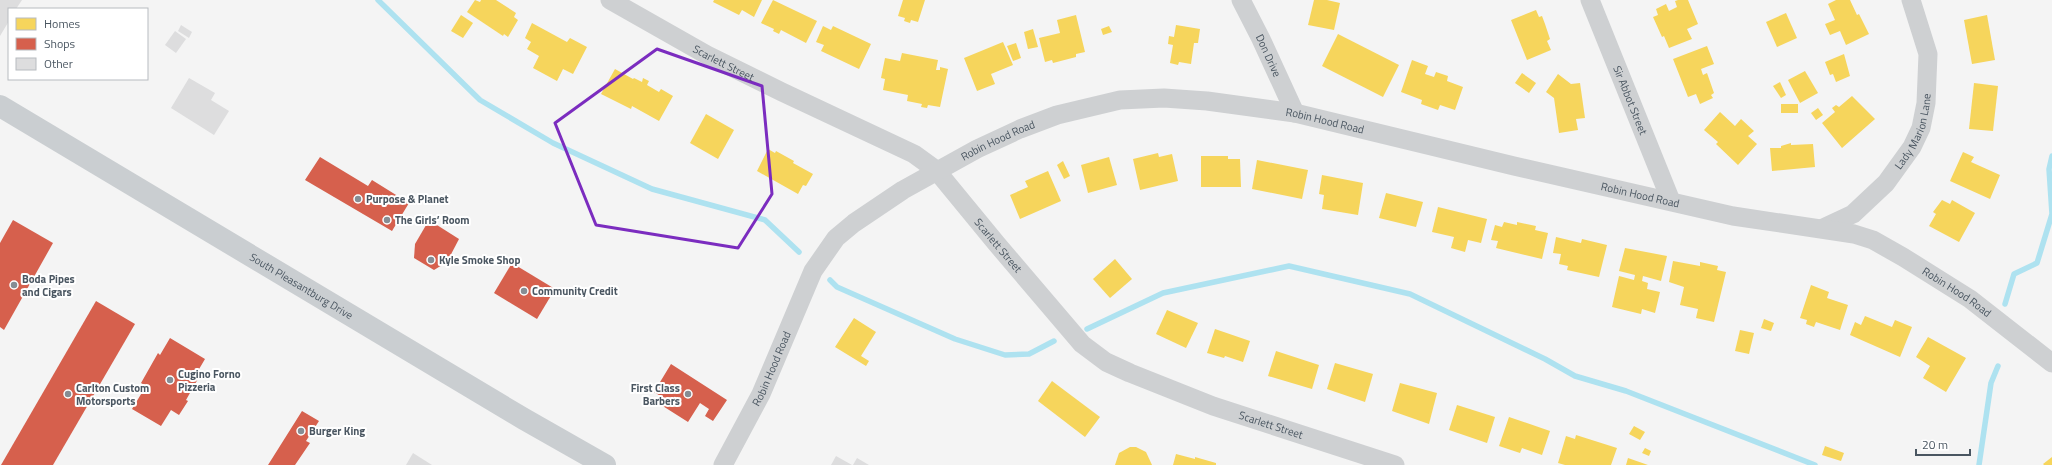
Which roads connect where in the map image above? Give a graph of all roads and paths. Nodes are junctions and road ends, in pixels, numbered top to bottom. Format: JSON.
{"nodes":[{"id":1,"x":610,"y":0,"type":"edge"},
{"id":2,"x":1241,"y":0,"type":"edge"},
{"id":3,"x":1590,"y":0,"type":"edge"},
{"id":4,"x":1911,"y":0,"type":"edge"},
{"id":5,"x":0,"y":106,"type":"edge"},
{"id":6,"x":1295,"y":113,"type":"junction"},
{"id":7,"x":936,"y":170,"type":"junction"},
{"id":8,"x":1672,"y":201,"type":"junction"},
{"id":9,"x":1824,"y":228,"type":"junction"},
{"id":10,"x":2052,"y":363,"type":"edge"},
{"id":11,"x":605,"y":465,"type":"edge"},
{"id":12,"x":723,"y":465,"type":"edge"},
{"id":13,"x":1395,"y":465,"type":"edge"}],
"edges":[{"from":1,"to":7,"type":"street","name":"Scarlett Street"},
{"from":2,"to":6,"type":"street","name":"Don Drive"},
{"from":3,"to":8,"type":"street","name":"Sir Abbot Street"},
{"from":4,"to":9,"type":"street","name":"Lady Marion Lane"},
{"from":5,"to":11,"type":"main road","name":"South Pleasantburg Drive"},
{"from":6,"to":7,"type":"street","name":"Robin Hood Road"},
{"from":6,"to":8,"type":"street","name":"Robin Hood Road"},
{"from":7,"to":12,"type":"street","name":"Robin Hood Road"},
{"from":7,"to":13,"type":"street","name":"Scarlett Street"},
{"from":8,"to":9,"type":"street","name":"Robin Hood Road"},
{"from":9,"to":10,"type":"street","name":"Robin Hood Road"}]}
